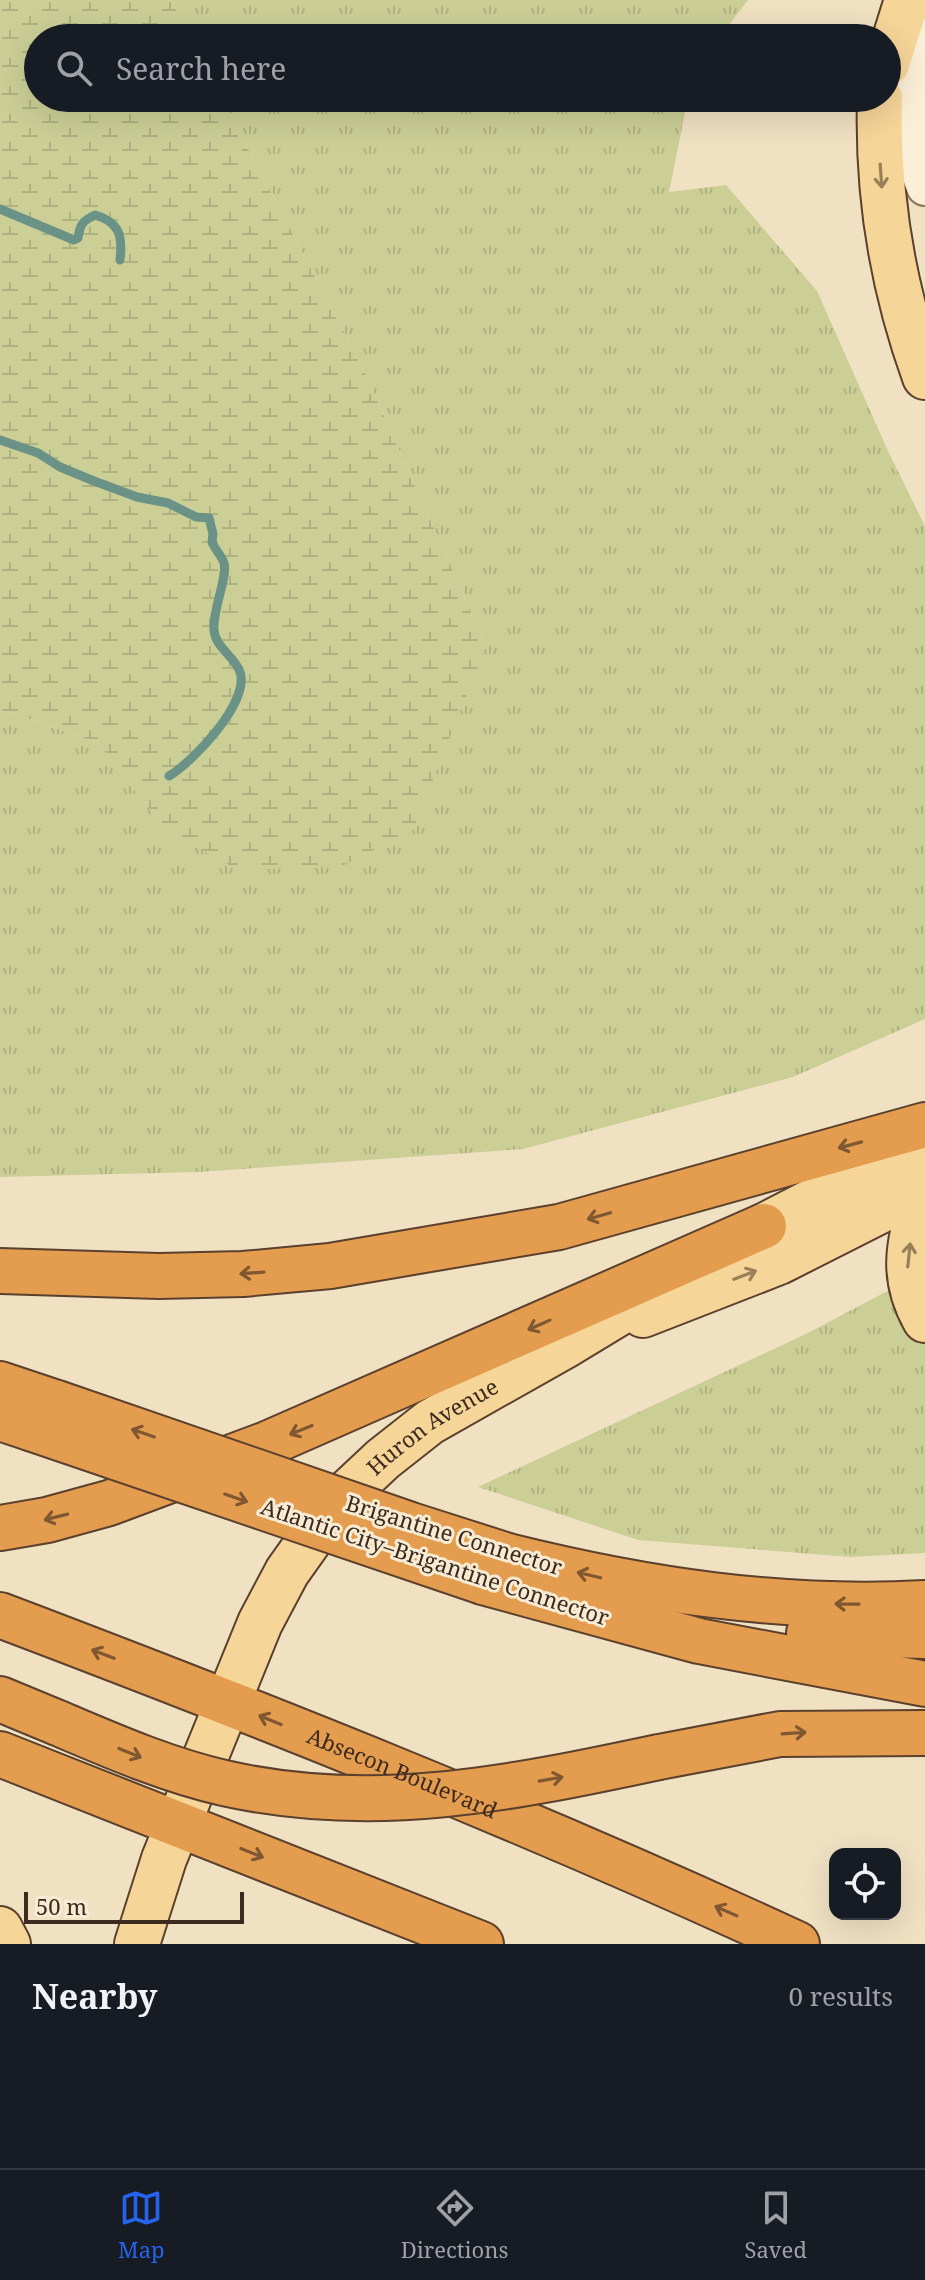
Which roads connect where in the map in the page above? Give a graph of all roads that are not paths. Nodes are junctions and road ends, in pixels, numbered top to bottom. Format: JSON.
{"nodes":[{"id":1,"x":908,"y":0,"type":"edge"},
{"id":2,"x":900,"y":24,"type":"edge"},
{"id":3,"x":904,"y":115,"type":"edge"},
{"id":4,"x":925,"y":187,"type":"edge"},
{"id":5,"x":925,"y":377,"type":"edge"},
{"id":6,"x":925,"y":1125,"type":"edge"},
{"id":7,"x":925,"y":1143,"type":"edge"},
{"id":8,"x":924,"y":1188,"type":"edge"},
{"id":9,"x":764,"y":1226,"type":"junction"},
{"id":10,"x":0,"y":1271,"type":"edge"},
{"id":11,"x":925,"y":1320,"type":"edge"},
{"id":12,"x":568,"y":1344,"type":"junction"},
{"id":13,"x":0,"y":1384,"type":"edge"},
{"id":14,"x":29,"y":1417,"type":"edge"},
{"id":15,"x":0,"y":1528,"type":"edge"},
{"id":16,"x":496,"y":1569,"type":"junction"},
{"id":17,"x":925,"y":1603,"type":"edge"},
{"id":18,"x":556,"y":1604,"type":"junction"},
{"id":19,"x":0,"y":1615,"type":"edge"},
{"id":20,"x":925,"y":1636,"type":"edge"},
{"id":21,"x":925,"y":1684,"type":"edge"},
{"id":22,"x":0,"y":1699,"type":"edge"},
{"id":23,"x":228,"y":1702,"type":"junction"},
{"id":24,"x":925,"y":1733,"type":"edge"},
{"id":25,"x":0,"y":1754,"type":"edge"},
{"id":26,"x":179,"y":1824,"type":"junction"},
{"id":27,"x":0,"y":1929,"type":"edge"},
{"id":28,"x":8,"y":1944,"type":"edge"},
{"id":29,"x":137,"y":1944,"type":"edge"},
{"id":30,"x":481,"y":1944,"type":"edge"},
{"id":31,"x":797,"y":1944,"type":"edge"}],
"edges":[{"from":1,"to":2,"type":"main road"},
{"from":1,"to":3,"type":"street"},
{"from":3,"to":4,"type":"street"},
{"from":3,"to":5,"type":"main road","one_way":true},
{"from":6,"to":10,"type":"highway","one_way":true},
{"from":7,"to":9,"type":"main road","name":"Huron Avenue"},
{"from":11,"to":8,"type":"main road","one_way":true},
{"from":12,"to":8,"type":"main road","name":"Huron Avenue","one_way":true},
{"from":9,"to":12,"type":"main road","name":"Huron Avenue"},
{"from":9,"to":15,"type":"highway","one_way":true},
{"from":12,"to":23,"type":"main road","name":"Huron Avenue"},
{"from":13,"to":14,"type":"highway","name":"Brigantine Connector"},
{"from":14,"to":16,"type":"highway","name":"Brigantine Connector","bridge":true},
{"from":17,"to":16,"type":"highway","name":"Brigantine Connector","one_way":true},
{"from":16,"to":18,"type":"highway","name":"Atlantic City–Brigantine Connector"},
{"from":18,"to":20,"type":"highway"},
{"from":18,"to":21,"type":"highway","name":"Atlantic City–Brigantine Connector"},
{"from":23,"to":19,"type":"highway","name":"Absecon Boulevard","one_way":true},
{"from":22,"to":24,"type":"highway","one_way":true,"bridge":true},
{"from":23,"to":26,"type":"main road","name":"Huron Avenue"},
{"from":31,"to":23,"type":"highway","name":"Absecon Boulevard","one_way":true},
{"from":25,"to":26,"type":"highway"},
{"from":26,"to":29,"type":"main road","name":"Huron Avenue"},
{"from":26,"to":30,"type":"highway","one_way":true},
{"from":27,"to":28,"type":"main road"}]}
